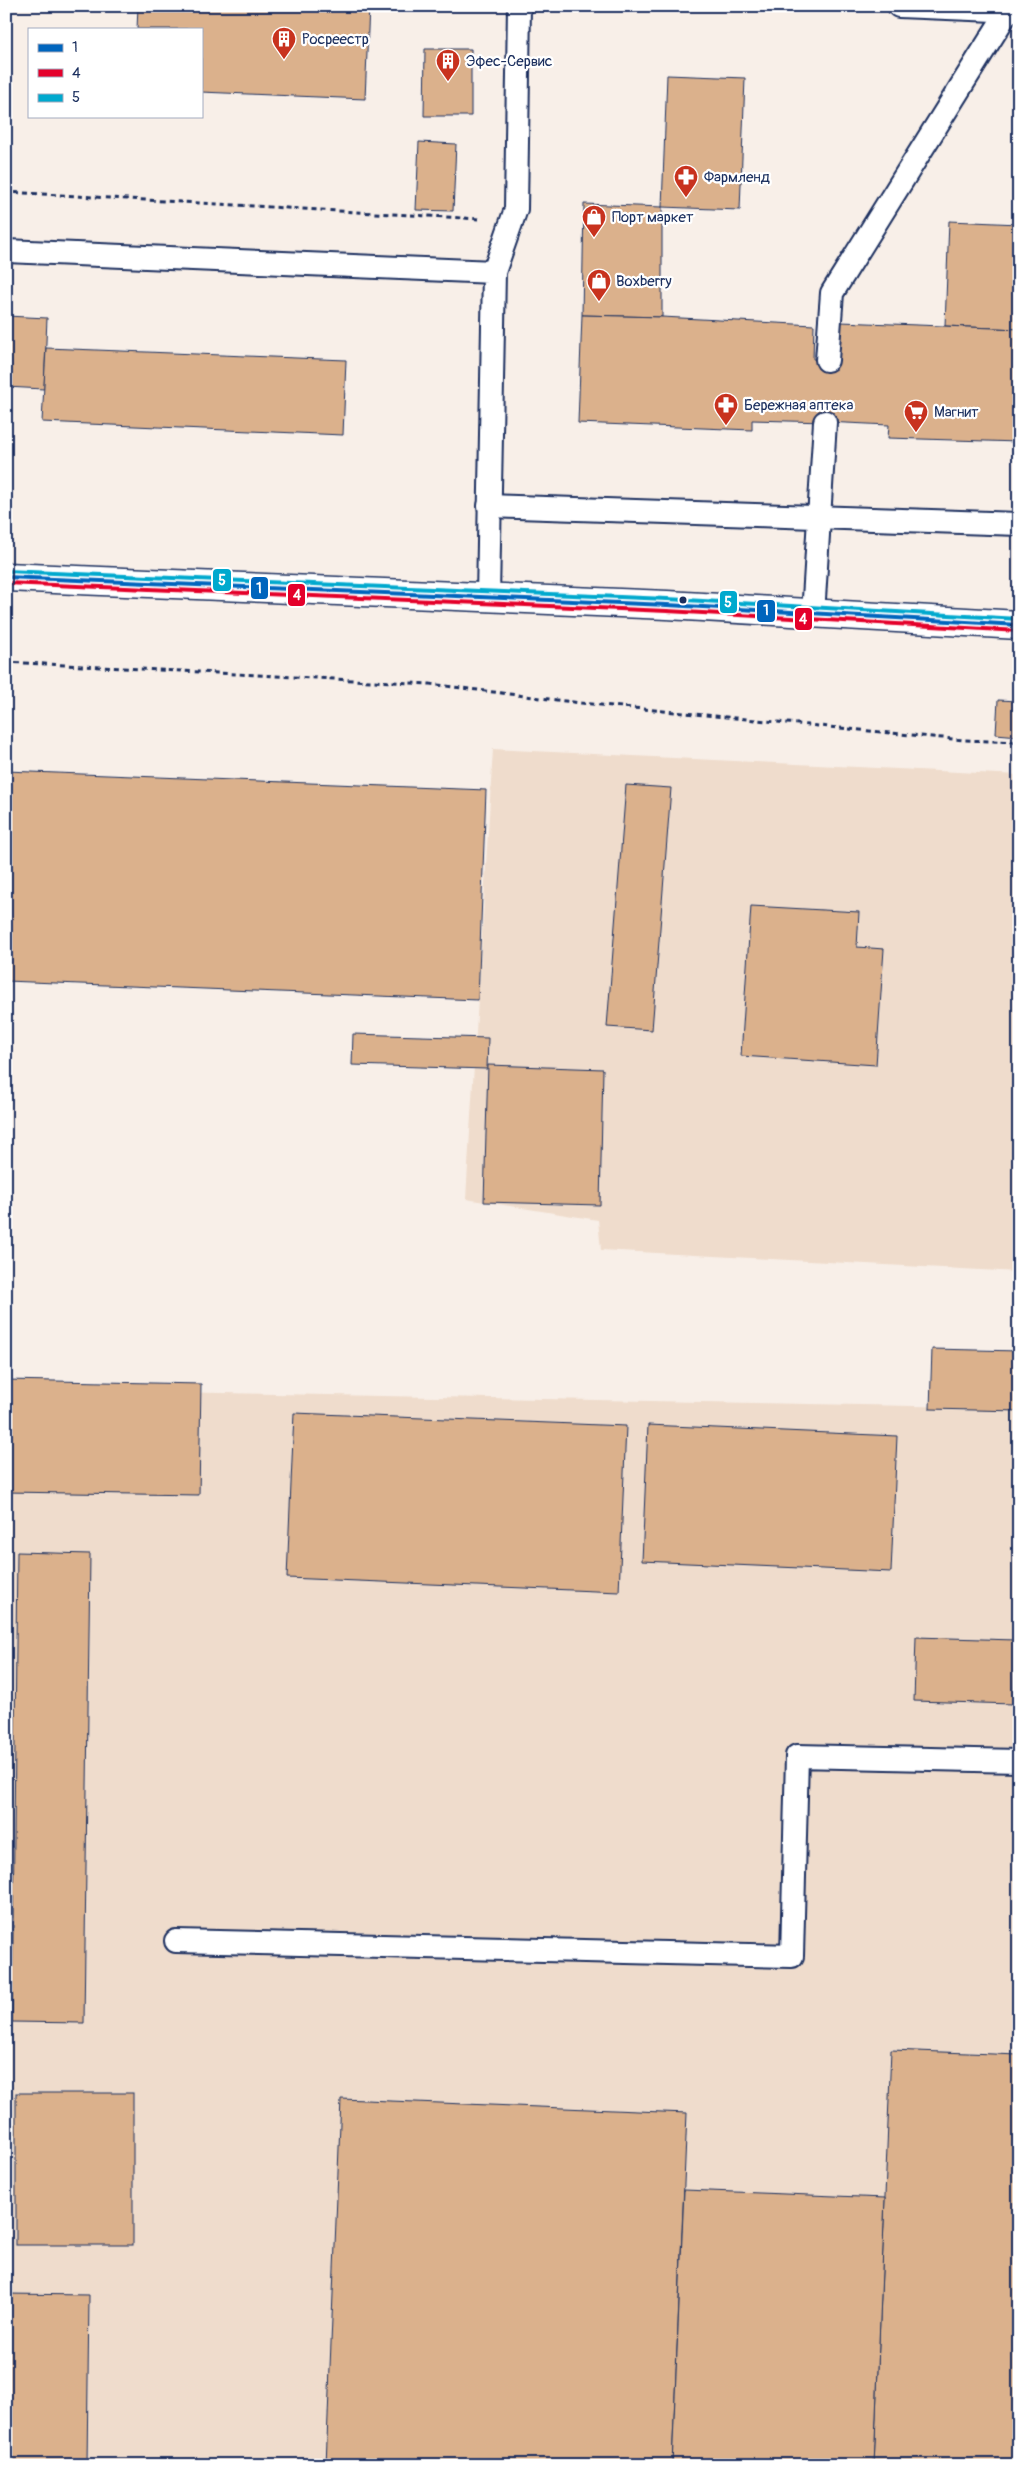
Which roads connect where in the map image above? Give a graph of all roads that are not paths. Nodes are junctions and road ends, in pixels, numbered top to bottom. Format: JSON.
{"nodes":[{"id":1,"x":519,"y":6,"type":"edge"},
{"id":2,"x":900,"y":6,"type":"edge"},
{"id":3,"x":1014,"y":11,"type":"edge"},
{"id":4,"x":6,"y":251,"type":"edge"},
{"id":5,"x":494,"y":272,"type":"junction"},
{"id":6,"x":827,"y":360,"type":"dead end"},
{"id":7,"x":825,"y":422,"type":"dead end"},
{"id":8,"x":489,"y":506,"type":"junction"},
{"id":9,"x":819,"y":517,"type":"junction"},
{"id":10,"x":1019,"y":524,"type":"edge"},
{"id":11,"x":6,"y":577,"type":"edge"},
{"id":12,"x":488,"y":598,"type":"junction"},
{"id":13,"x":812,"y":615,"type":"junction"},
{"id":14,"x":1019,"y":625,"type":"edge"},
{"id":15,"x":1019,"y":1761,"type":"edge"},
{"id":16,"x":176,"y":1941,"type":"dead end"}],
"edges":[{"from":1,"to":5,"type":"lane"},
{"from":2,"to":3,"type":"lane"},
{"from":3,"to":6,"type":"lane"},
{"from":4,"to":5,"type":"lane"},
{"from":5,"to":8,"type":"lane"},
{"from":7,"to":9,"type":"lane"},
{"from":8,"to":9,"type":"lane"},
{"from":8,"to":12,"type":"lane"},
{"from":9,"to":10,"type":"lane"},
{"from":9,"to":13,"type":"lane"},
{"from":11,"to":12,"type":"main road"},
{"from":12,"to":13,"type":"main road"},
{"from":13,"to":14,"type":"main road"},
{"from":15,"to":16,"type":"lane"}]}
